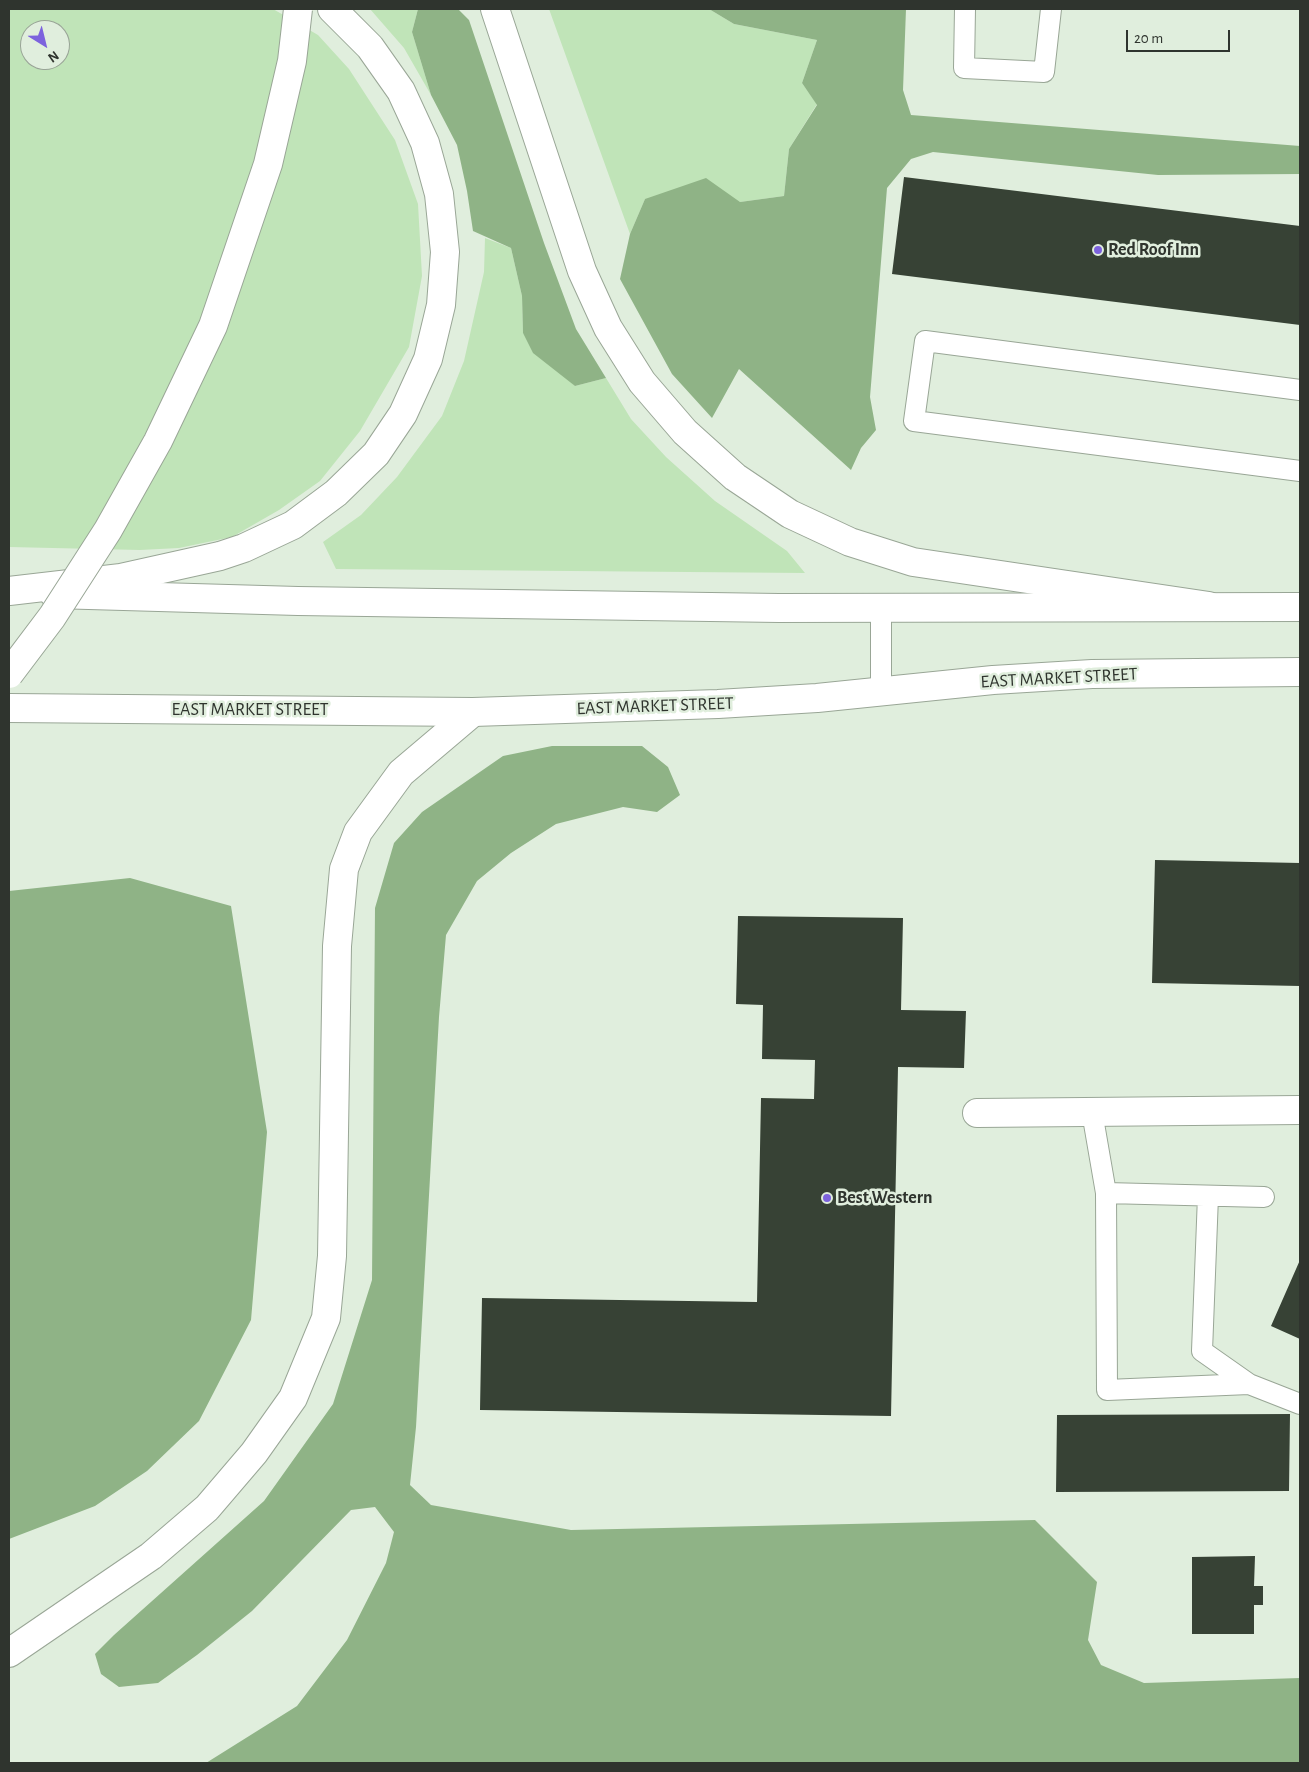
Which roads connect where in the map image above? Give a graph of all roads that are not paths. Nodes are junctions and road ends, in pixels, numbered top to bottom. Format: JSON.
{"nodes":[{"id":1,"x":298,"y":9,"type":"edge"},
{"id":2,"x":332,"y":9,"type":"edge"},
{"id":3,"x":495,"y":9,"type":"edge"},
{"id":4,"x":965,"y":9,"type":"edge"},
{"id":5,"x":1051,"y":9,"type":"edge"},
{"id":6,"x":1300,"y":390,"type":"edge"},
{"id":7,"x":1300,"y":471,"type":"edge"},
{"id":8,"x":9,"y":592,"type":"edge"},
{"id":9,"x":1209,"y":606,"type":"junction"},
{"id":10,"x":1300,"y":607,"type":"edge"},
{"id":11,"x":881,"y":608,"type":"junction"},
{"id":12,"x":1300,"y":672,"type":"edge"},
{"id":13,"x":9,"y":674,"type":"edge"},
{"id":14,"x":880,"y":692,"type":"junction"},
{"id":15,"x":9,"y":708,"type":"edge"},
{"id":16,"x":473,"y":712,"type":"junction"},
{"id":17,"x":1300,"y":1110,"type":"edge"},
{"id":18,"x":1092,"y":1112,"type":"junction"},
{"id":19,"x":977,"y":1114,"type":"dead end"},
{"id":20,"x":1106,"y":1193,"type":"junction"},
{"id":21,"x":1208,"y":1196,"type":"junction"},
{"id":22,"x":1264,"y":1197,"type":"dead end"},
{"id":23,"x":1249,"y":1384,"type":"junction"},
{"id":24,"x":1300,"y":1404,"type":"edge"},
{"id":25,"x":9,"y":1652,"type":"edge"}],
"edges":[{"from":1,"to":13,"type":"main road","bridge":true},
{"from":2,"to":8,"type":"main road"},
{"from":3,"to":9,"type":"main road"},
{"from":4,"to":5,"type":"lane"},
{"from":6,"to":7,"type":"lane"},
{"from":8,"to":11,"type":"main road"},
{"from":9,"to":10,"type":"main road"},
{"from":9,"to":11,"type":"main road"},
{"from":11,"to":14,"type":"lane"},
{"from":12,"to":14,"type":"main road","name":"EAST MARKET STREET"},
{"from":14,"to":16,"type":"main road","name":"EAST MARKET STREET"},
{"from":15,"to":16,"type":"main road","name":"EAST MARKET STREET"},
{"from":16,"to":25,"type":"main road"},
{"from":17,"to":18,"type":"main road"},
{"from":18,"to":19,"type":"main road"},
{"from":18,"to":20,"type":"lane"},
{"from":20,"to":21,"type":"lane"},
{"from":20,"to":23,"type":"lane"},
{"from":21,"to":22,"type":"lane"},
{"from":21,"to":23,"type":"lane"},
{"from":23,"to":24,"type":"lane"}]}
